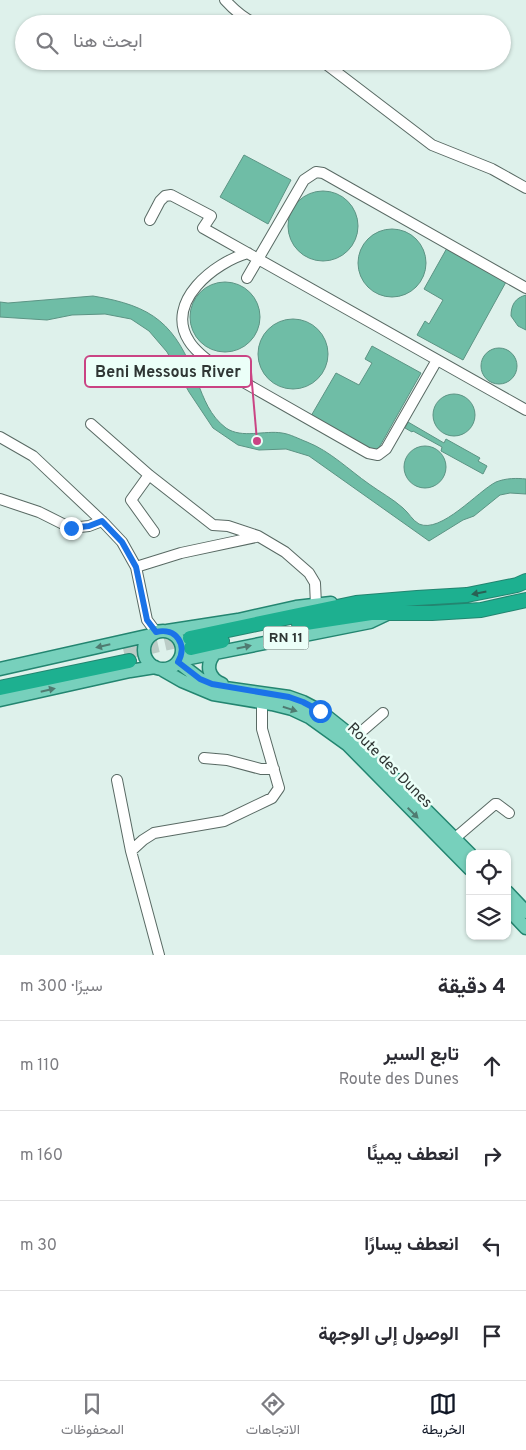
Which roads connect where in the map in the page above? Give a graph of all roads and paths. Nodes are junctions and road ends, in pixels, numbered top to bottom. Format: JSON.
{"nodes":[{"id":1,"x":224,"y":0,"type":"edge"},
{"id":2,"x":240,"y":15,"type":"edge"},
{"id":3,"x":334,"y":70,"type":"edge"},
{"id":4,"x":526,"y":188,"type":"edge"},
{"id":5,"x":150,"y":220,"type":"dead end"},
{"id":6,"x":248,"y":253,"type":"junction"},
{"id":7,"x":259,"y":259,"type":"junction"},
{"id":8,"x":247,"y":278,"type":"dead end"},
{"id":9,"x":526,"y":288,"type":"edge"},
{"id":10,"x":437,"y":360,"type":"junction"},
{"id":11,"x":526,"y":410,"type":"edge"},
{"id":12,"x":91,"y":424,"type":"dead end"},
{"id":13,"x":0,"y":437,"type":"edge"},
{"id":14,"x":149,"y":475,"type":"junction"},
{"id":15,"x":0,"y":499,"type":"edge"},
{"id":16,"x":102,"y":521,"type":"junction"},
{"id":17,"x":154,"y":532,"type":"dead end"},
{"id":18,"x":258,"y":536,"type":"junction"},
{"id":19,"x":136,"y":567,"type":"junction"},
{"id":20,"x":526,"y":581,"type":"edge"},
{"id":21,"x":526,"y":600,"type":"edge"},
{"id":22,"x":356,"y":603,"type":"junction"},
{"id":23,"x":316,"y":605,"type":"junction"},
{"id":24,"x":391,"y":612,"type":"junction"},
{"id":25,"x":158,"y":633,"type":"junction"},
{"id":26,"x":215,"y":653,"type":"junction"},
{"id":27,"x":179,"y":661,"type":"junction"},
{"id":28,"x":158,"y":668,"type":"junction"},
{"id":29,"x":0,"y":669,"type":"edge"},
{"id":30,"x":0,"y":682,"type":"edge"},
{"id":31,"x":0,"y":688,"type":"edge"},
{"id":32,"x":231,"y":689,"type":"junction"},
{"id":33,"x":0,"y":700,"type":"edge"},
{"id":34,"x":262,"y":703,"type":"junction"},
{"id":35,"x":383,"y":713,"type":"dead end"},
{"id":36,"x":354,"y":738,"type":"junction"},
{"id":37,"x":204,"y":758,"type":"dead end"},
{"id":38,"x":274,"y":769,"type":"junction"},
{"id":39,"x":117,"y":780,"type":"dead end"},
{"id":40,"x":509,"y":812,"type":"dead end"},
{"id":41,"x":454,"y":839,"type":"junction"},
{"id":42,"x":466,"y":850,"type":"edge"},
{"id":43,"x":131,"y":851,"type":"junction"},
{"id":44,"x":466,"y":865,"type":"edge"},
{"id":45,"x":510,"y":895,"type":"edge"},
{"id":46,"x":511,"y":912,"type":"edge"},
{"id":47,"x":526,"y":912,"type":"edge"},
{"id":48,"x":526,"y":928,"type":"edge"},
{"id":49,"x":159,"y":955,"type":"edge"}],
"edges":[{"from":1,"to":2,"type":"street"},
{"from":3,"to":4,"type":"street"},
{"from":5,"to":6,"type":"street"},
{"from":6,"to":7,"type":"street"},
{"from":6,"to":10,"type":"street"},
{"from":7,"to":8,"type":"street"},
{"from":7,"to":9,"type":"street"},
{"from":7,"to":10,"type":"street"},
{"from":10,"to":11,"type":"street"},
{"from":12,"to":14,"type":"street"},
{"from":13,"to":16,"type":"street"},
{"from":14,"to":17,"type":"street"},
{"from":14,"to":18,"type":"street"},
{"from":15,"to":16,"type":"street"},
{"from":16,"to":19,"type":"street"},
{"from":18,"to":19,"type":"street"},
{"from":18,"to":23,"type":"street"},
{"from":19,"to":25,"type":"street"},
{"from":20,"to":22,"type":"highway","number":"RN 11","one_way":true},
{"from":21,"to":24,"type":"highway","number":"RN 11"},
{"from":22,"to":23,"type":"main road","number":"RN 11"},
{"from":22,"to":24,"type":"highway","number":"RN 11"},
{"from":23,"to":25,"type":"main road","number":"RN 11"},
{"from":26,"to":24,"type":"main road","number":"RN 11","one_way":true},
{"from":25,"to":27,"type":"main road"},
{"from":25,"to":28,"type":"main road"},
{"from":25,"to":29,"type":"main road","number":"RN 11","one_way":true},
{"from":26,"to":27,"type":"main road","number":"RN 11"},
{"from":26,"to":32,"type":"main road"},
{"from":27,"to":28,"type":"main road"},
{"from":27,"to":32,"type":"main road","name":"Route des Dunes"},
{"from":33,"to":28,"type":"main road","one_way":true},
{"from":28,"to":34,"type":"main road","name":"Route des Dunes"},
{"from":30,"to":31,"type":"highway"},
{"from":32,"to":36,"type":"main road","name":"Route des Dunes"},
{"from":34,"to":38,"type":"street"},
{"from":34,"to":44,"type":"main road","name":"Route des Dunes","one_way":true},
{"from":35,"to":36,"type":"street"},
{"from":36,"to":41,"type":"main road","name":"Route des Dunes"},
{"from":37,"to":38,"type":"street"},
{"from":38,"to":43,"type":"street"},
{"from":39,"to":43,"type":"street"},
{"from":40,"to":41,"type":"street"},
{"from":41,"to":42,"type":"main road","name":"Route des Dunes"},
{"from":43,"to":49,"type":"street"},
{"from":45,"to":47,"type":"main road"},
{"from":46,"to":48,"type":"main road"}]}
